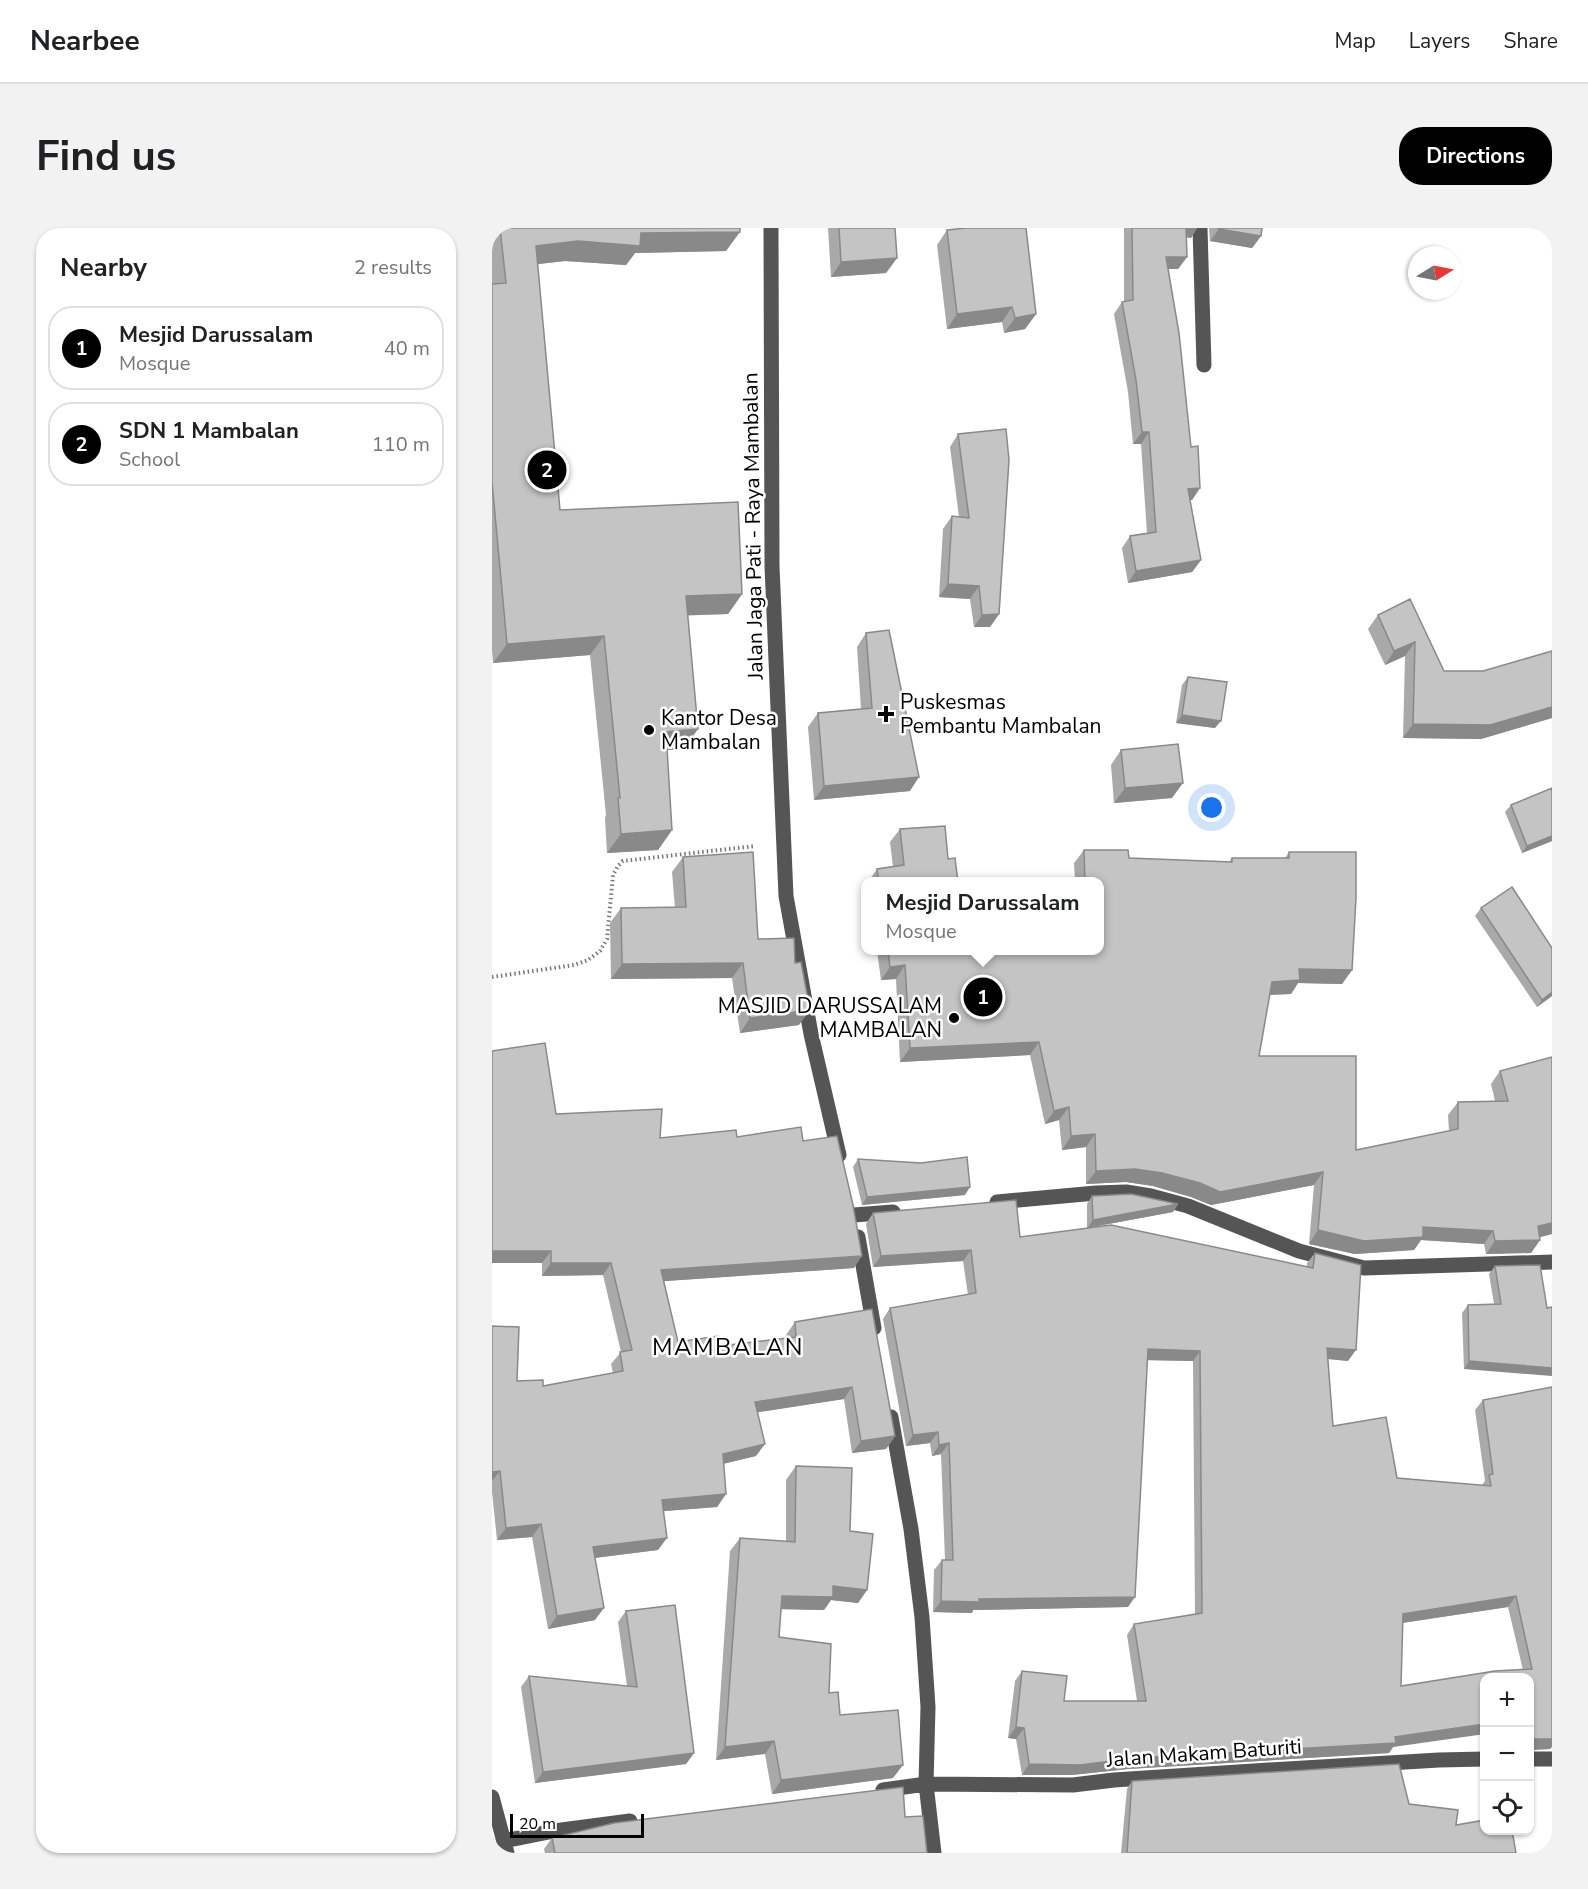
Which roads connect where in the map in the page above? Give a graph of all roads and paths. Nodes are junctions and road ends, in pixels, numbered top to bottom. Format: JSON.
{"nodes":[{"id":1,"x":771,"y":228,"type":"edge"},
{"id":2,"x":1200,"y":228,"type":"edge"},
{"id":3,"x":1204,"y":365,"type":"dead end"},
{"id":4,"x":782,"y":843,"type":"junction"},
{"id":5,"x":492,"y":977,"type":"edge"},
{"id":6,"x":843,"y":1172,"type":"edge"},
{"id":7,"x":981,"y":1204,"type":"edge"},
{"id":8,"x":911,"y":1210,"type":"edge"},
{"id":9,"x":1552,"y":1262,"type":"edge"},
{"id":10,"x":877,"y":1343,"type":"edge"},
{"id":11,"x":888,"y":1401,"type":"edge"},
{"id":12,"x":1480,"y":1759,"type":"edge"},
{"id":13,"x":1534,"y":1759,"type":"edge"},
{"id":14,"x":1552,"y":1759,"type":"edge"},
{"id":15,"x":926,"y":1784,"type":"junction"},
{"id":16,"x":867,"y":1792,"type":"edge"},
{"id":17,"x":492,"y":1797,"type":"edge"},
{"id":18,"x":644,"y":1820,"type":"edge"},
{"id":19,"x":506,"y":1847,"type":"edge"},
{"id":20,"x":934,"y":1853,"type":"edge"}],
"edges":[{"from":1,"to":4,"type":"street","name":"Jalan Jaga Pati - Raya Mambalan"},
{"from":2,"to":3,"type":"street"},
{"from":4,"to":5,"type":"path"},
{"from":4,"to":6,"type":"street","name":"Jalan Jaga Pati - Raya Mambalan"},
{"from":7,"to":9,"type":"street"},
{"from":8,"to":10,"type":"street"},
{"from":11,"to":15,"type":"street"},
{"from":12,"to":15,"type":"street","name":"Jalan Makam Baturiti"},
{"from":13,"to":14,"type":"street"},
{"from":15,"to":16,"type":"street","name":"Jalan Makam Baturiti"},
{"from":15,"to":20,"type":"street"},
{"from":17,"to":19,"type":"street"},
{"from":18,"to":19,"type":"street"}]}
